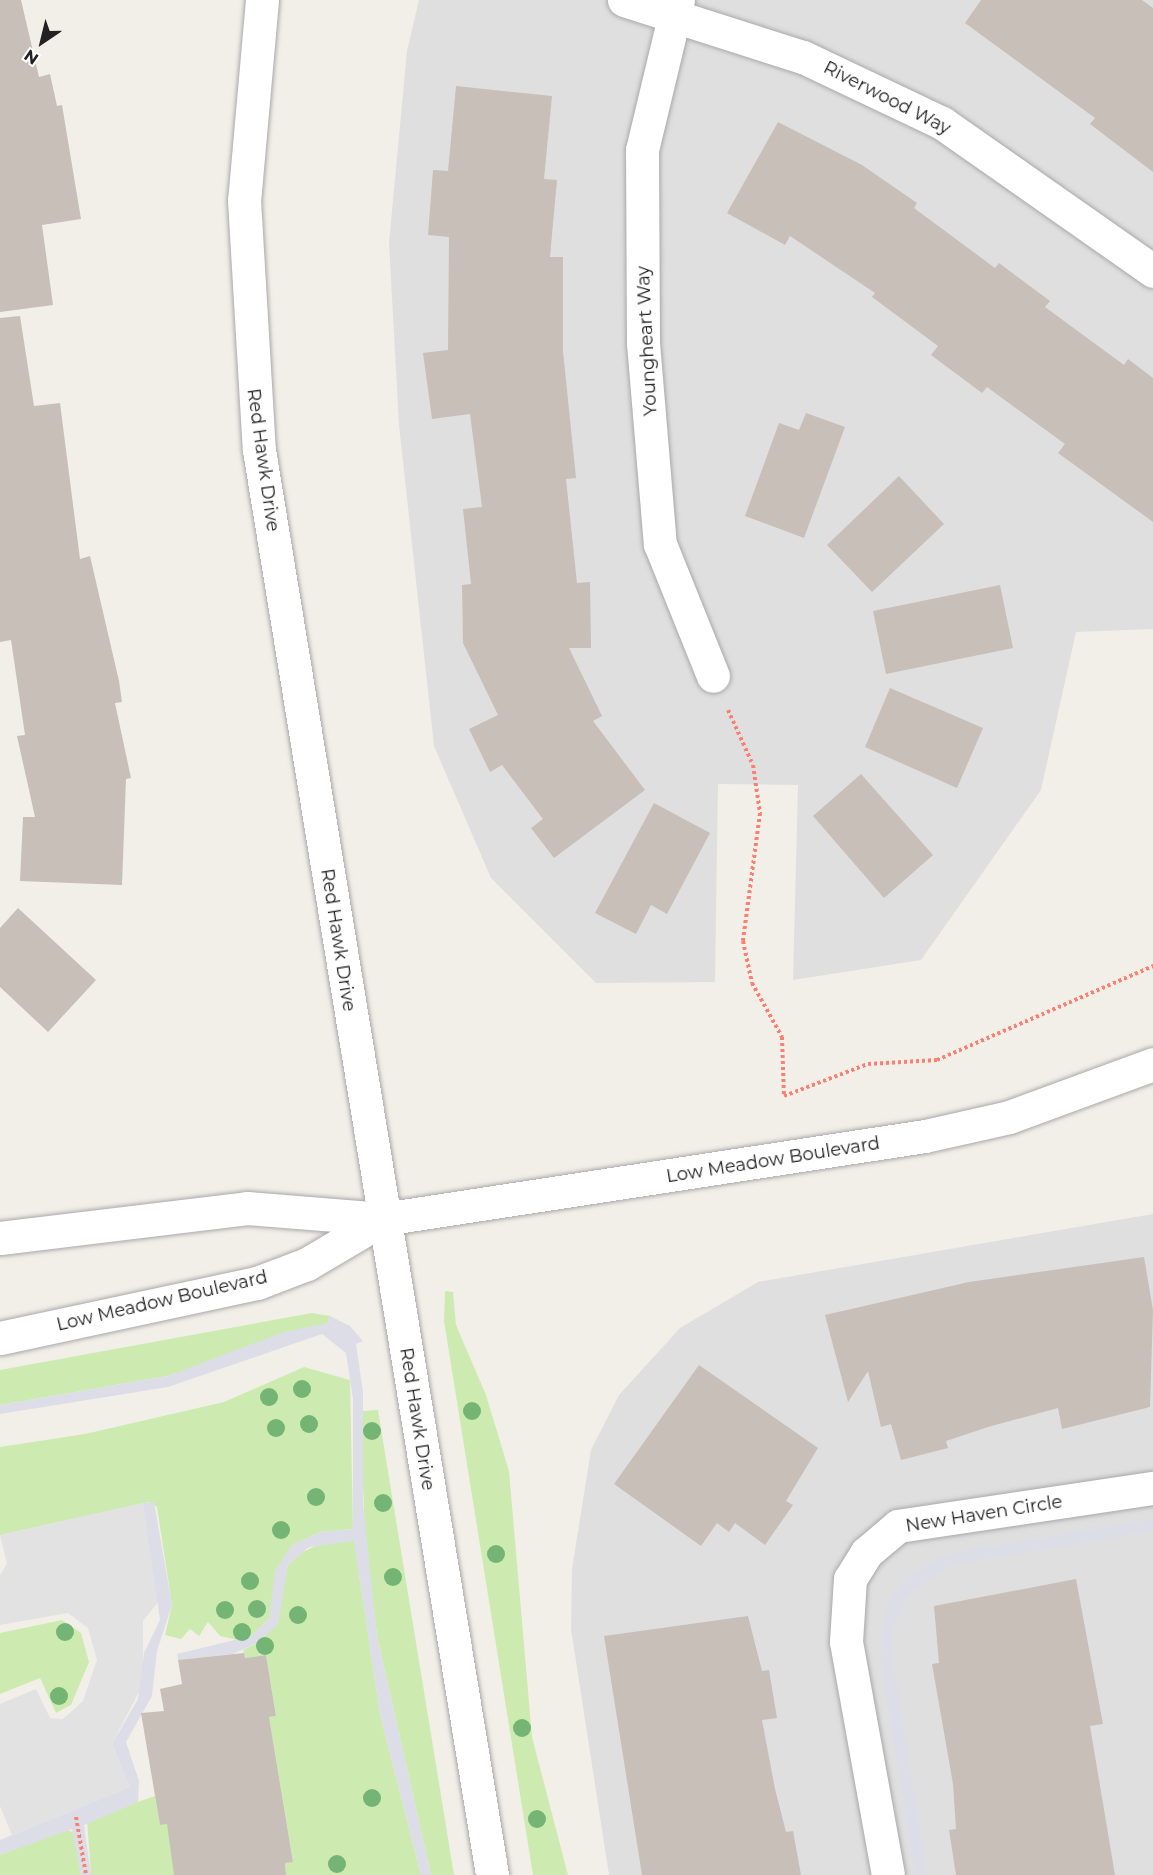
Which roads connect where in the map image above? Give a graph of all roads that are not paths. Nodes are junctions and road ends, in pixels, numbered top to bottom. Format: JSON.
{"nodes":[{"id":1,"x":262,"y":0,"type":"edge"},
{"id":2,"x":624,"y":0,"type":"edge"},
{"id":3,"x":676,"y":6,"type":"edge"},
{"id":4,"x":1153,"y":271,"type":"edge"},
{"id":5,"x":713,"y":676,"type":"road end"},
{"id":6,"x":1153,"y":1064,"type":"edge"},
{"id":7,"x":383,"y":1219,"type":"junction"},
{"id":8,"x":0,"y":1238,"type":"edge"},
{"id":9,"x":0,"y":1338,"type":"edge"},
{"id":10,"x":1153,"y":1488,"type":"edge"},
{"id":11,"x":492,"y":1875,"type":"edge"},
{"id":12,"x":888,"y":1875,"type":"edge"}],
"edges":[{"from":1,"to":7,"type":"street","name":"Red Hawk Drive"},
{"from":2,"to":3,"type":"street","name":"Riverwood Way"},
{"from":3,"to":4,"type":"street","name":"Riverwood Way"},
{"from":3,"to":5,"type":"street","name":"Youngheart Way"},
{"from":6,"to":7,"type":"street","name":"Low Meadow Boulevard"},
{"from":7,"to":8,"type":"street","name":"Low Meadow Boulevard"},
{"from":7,"to":9,"type":"street","name":"Low Meadow Boulevard"},
{"from":7,"to":11,"type":"street","name":"Red Hawk Drive"},
{"from":10,"to":12,"type":"street","name":"New Haven Circle"}]}
